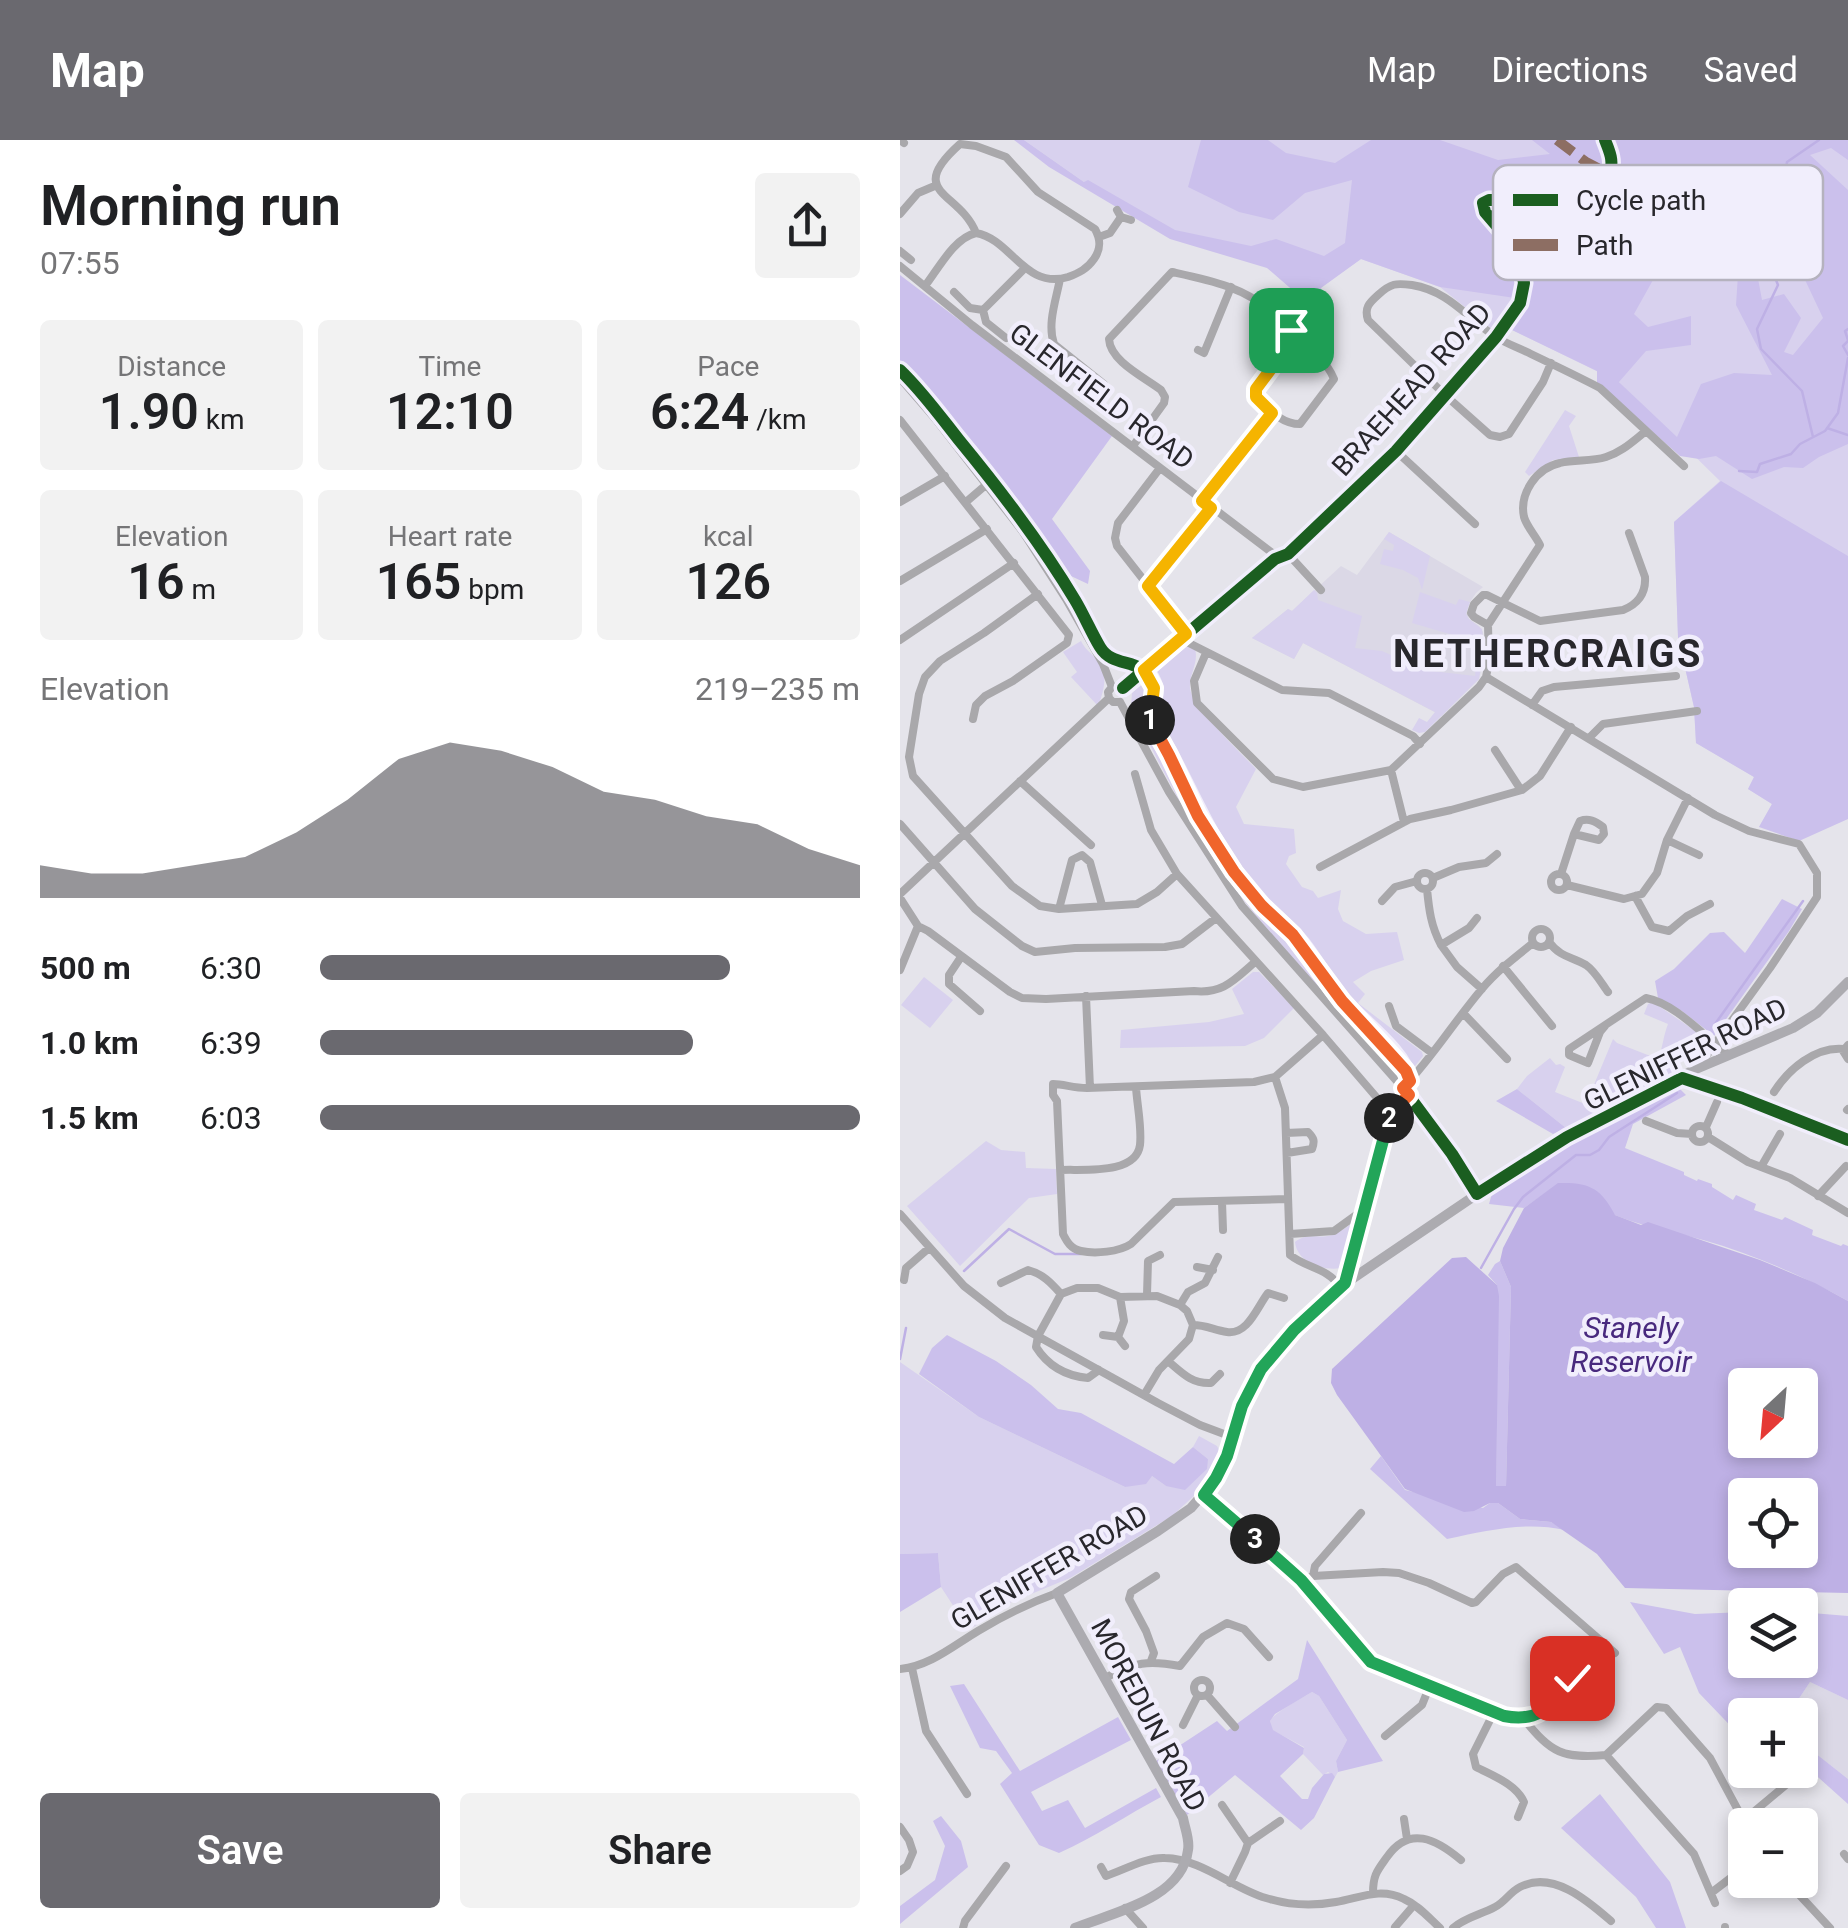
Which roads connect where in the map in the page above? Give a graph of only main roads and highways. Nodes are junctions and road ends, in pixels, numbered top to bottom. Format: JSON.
{"nodes":[{"id":1,"x":1848,"y":982,"type":"edge"},
{"id":2,"x":1057,"y":1593,"type":"joint"},
{"id":3,"x":1075,"y":1928,"type":"edge"}],
"edges":[{"from":1,"to":2,"type":"main road","name":"GLENIFFER ROAD"},
{"from":2,"to":3,"type":"main road","name":"MOREDUN ROAD"}]}
